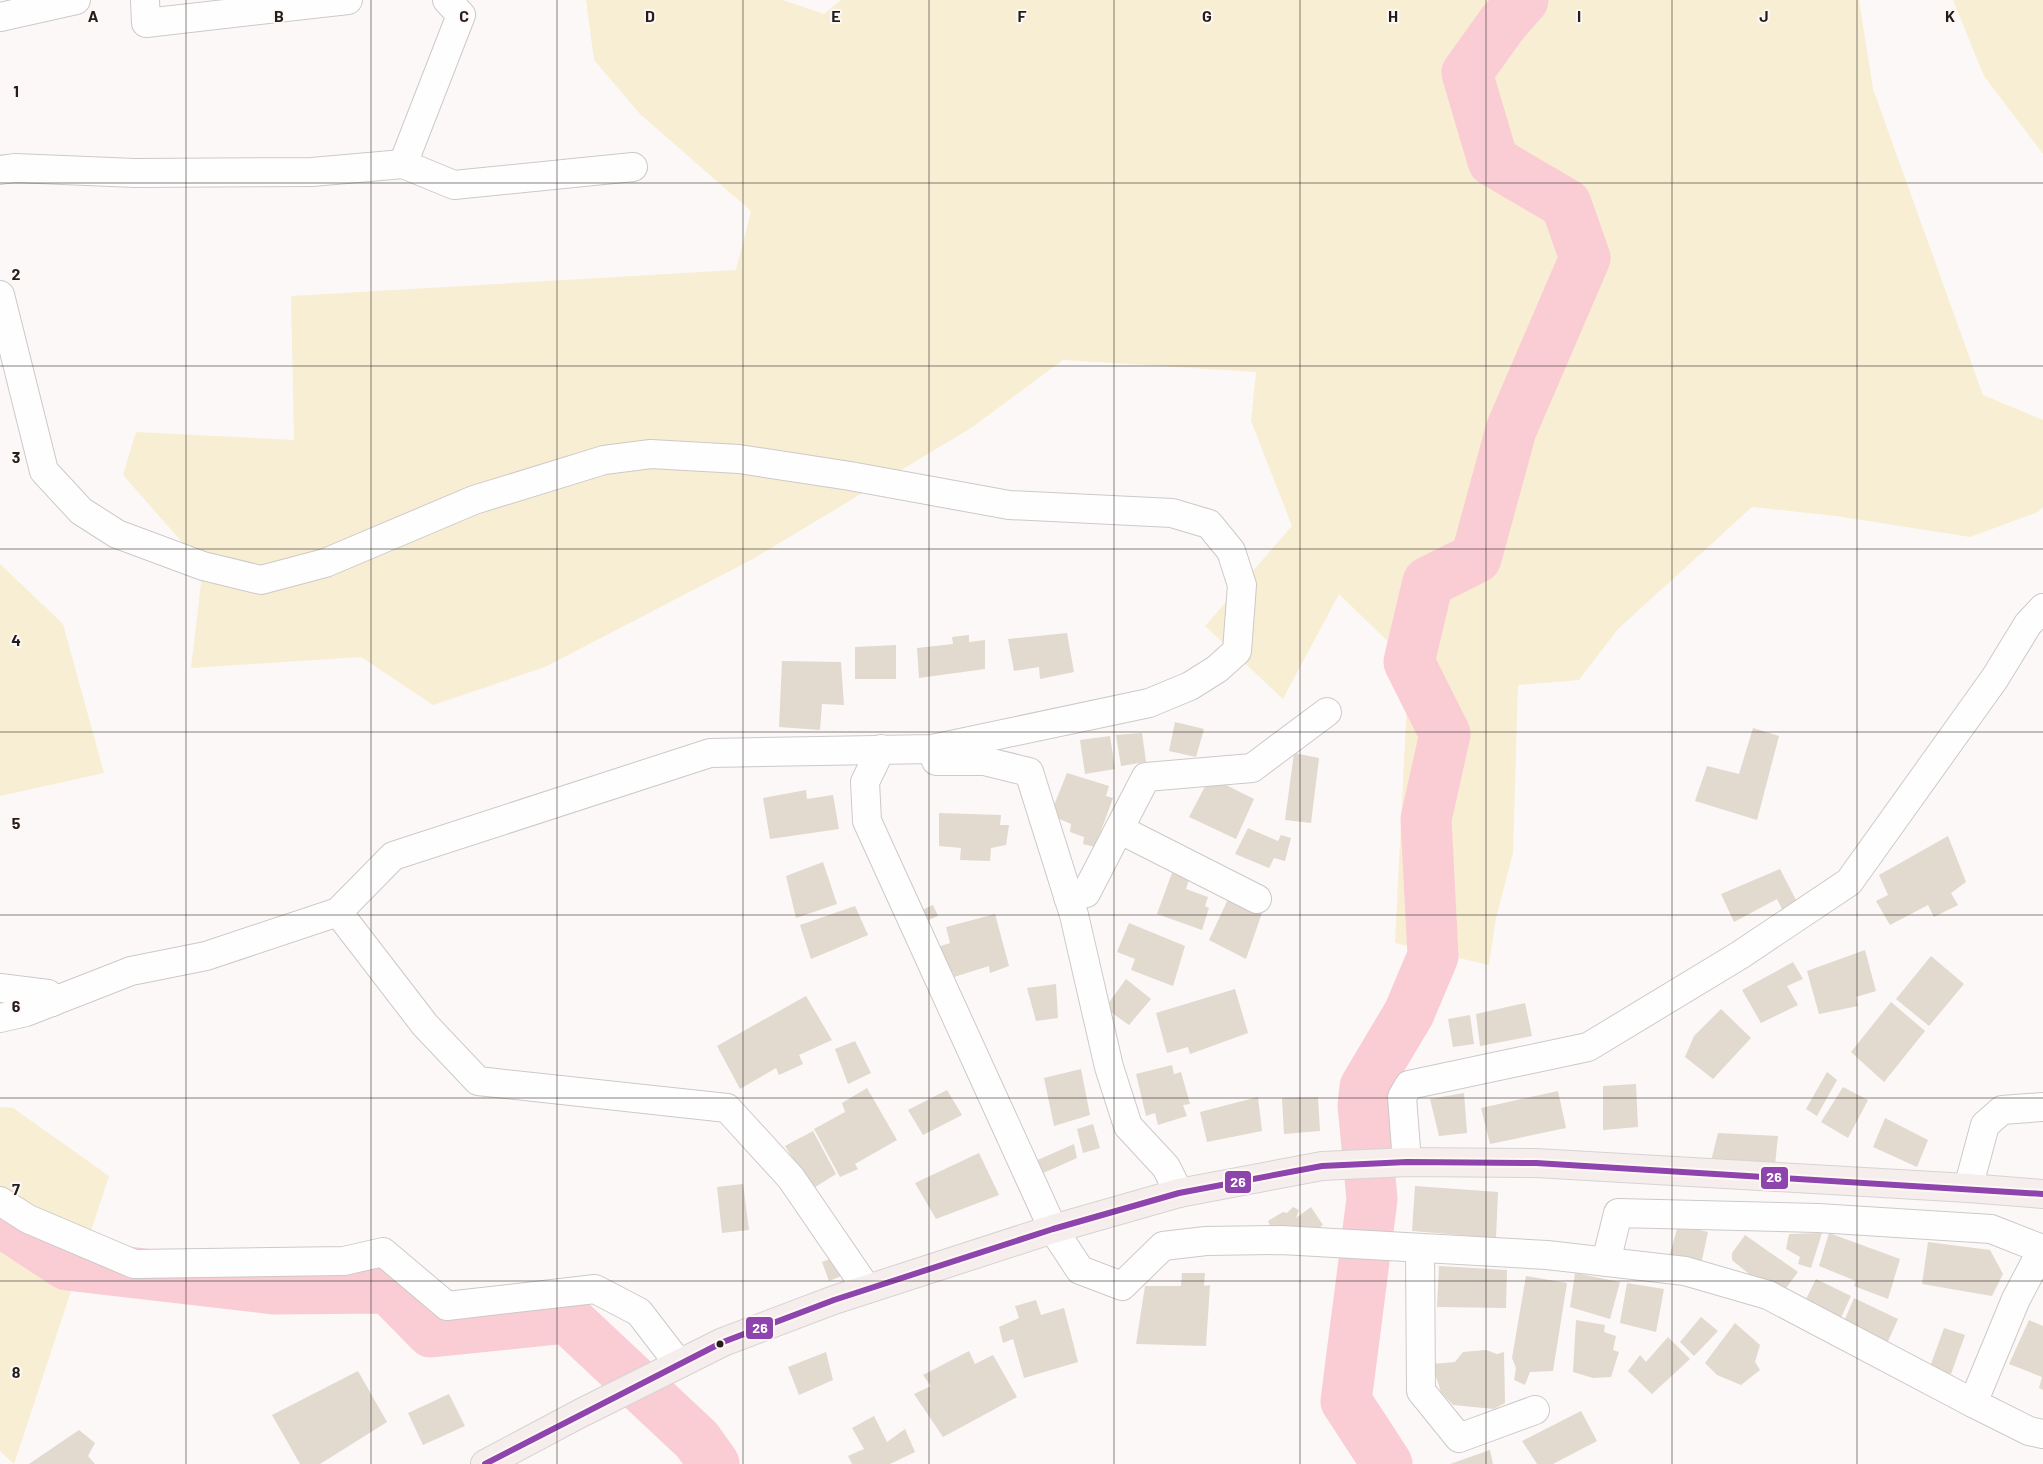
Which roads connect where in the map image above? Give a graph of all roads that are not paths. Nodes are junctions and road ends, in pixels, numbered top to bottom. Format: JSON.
{"nodes":[{"id":1,"x":76,"y":0,"type":"edge"},
{"id":2,"x":145,"y":0,"type":"edge"},
{"id":3,"x":348,"y":0,"type":"edge"},
{"id":4,"x":447,"y":0,"type":"edge"},
{"id":5,"x":0,"y":17,"type":"edge"},
{"id":6,"x":403,"y":164,"type":"junction"},
{"id":7,"x":633,"y":167,"type":"dead end"},
{"id":8,"x":0,"y":170,"type":"edge"},
{"id":9,"x":0,"y":295,"type":"edge"},
{"id":10,"x":2043,"y":608,"type":"edge"},
{"id":11,"x":1327,"y":712,"type":"dead end"},
{"id":12,"x":881,"y":749,"type":"junction"},
{"id":13,"x":932,"y":749,"type":"junction"},
{"id":14,"x":1119,"y":829,"type":"junction"},
{"id":15,"x":1068,"y":896,"type":"junction"},
{"id":16,"x":1257,"y":899,"type":"dead end"},
{"id":17,"x":338,"y":912,"type":"junction"},
{"id":18,"x":0,"y":988,"type":"edge"},
{"id":19,"x":52,"y":1002,"type":"junction"},
{"id":20,"x":0,"y":1018,"type":"edge"},
{"id":21,"x":2043,"y":1108,"type":"edge"},
{"id":22,"x":1398,"y":1162,"type":"junction"},
{"id":23,"x":1968,"y":1188,"type":"junction"},
{"id":24,"x":1179,"y":1193,"type":"junction"},
{"id":25,"x":2037,"y":1194,"type":"edge"},
{"id":26,"x":0,"y":1201,"type":"edge"},
{"id":27,"x":1053,"y":1229,"type":"junction"},
{"id":28,"x":2043,"y":1248,"type":"edge"},
{"id":29,"x":1420,"y":1249,"type":"junction"},
{"id":30,"x":1606,"y":1262,"type":"junction"},
{"id":31,"x":867,"y":1289,"type":"junction"},
{"id":32,"x":678,"y":1365,"type":"junction"},
{"id":33,"x":1973,"y":1403,"type":"junction"},
{"id":34,"x":1535,"y":1410,"type":"dead end"},
{"id":35,"x":2038,"y":1438,"type":"edge"},
{"id":36,"x":485,"y":1464,"type":"edge"}],
"edges":[{"from":1,"to":5,"type":"street"},
{"from":2,"to":3,"type":"street"},
{"from":4,"to":6,"type":"street"},
{"from":6,"to":7,"type":"street"},
{"from":6,"to":8,"type":"street"},
{"from":9,"to":13,"type":"street"},
{"from":10,"to":22,"type":"street"},
{"from":11,"to":14,"type":"street"},
{"from":12,"to":13,"type":"street"},
{"from":12,"to":17,"type":"street"},
{"from":12,"to":27,"type":"street"},
{"from":13,"to":15,"type":"street"},
{"from":14,"to":15,"type":"street"},
{"from":14,"to":16,"type":"street"},
{"from":15,"to":24,"type":"street"},
{"from":17,"to":19,"type":"street"},
{"from":17,"to":31,"type":"street"},
{"from":18,"to":19,"type":"street"},
{"from":19,"to":20,"type":"street"},
{"from":21,"to":23,"type":"street"},
{"from":22,"to":23,"type":"highway"},
{"from":22,"to":24,"type":"highway"},
{"from":23,"to":25,"type":"highway"},
{"from":24,"to":27,"type":"highway"},
{"from":26,"to":32,"type":"street"},
{"from":27,"to":29,"type":"street"},
{"from":27,"to":31,"type":"highway"},
{"from":28,"to":30,"type":"street"},
{"from":28,"to":33,"type":"street"},
{"from":29,"to":30,"type":"street"},
{"from":29,"to":34,"type":"street"},
{"from":30,"to":33,"type":"street"},
{"from":31,"to":32,"type":"highway"},
{"from":32,"to":36,"type":"highway"},
{"from":33,"to":35,"type":"street"}]}
